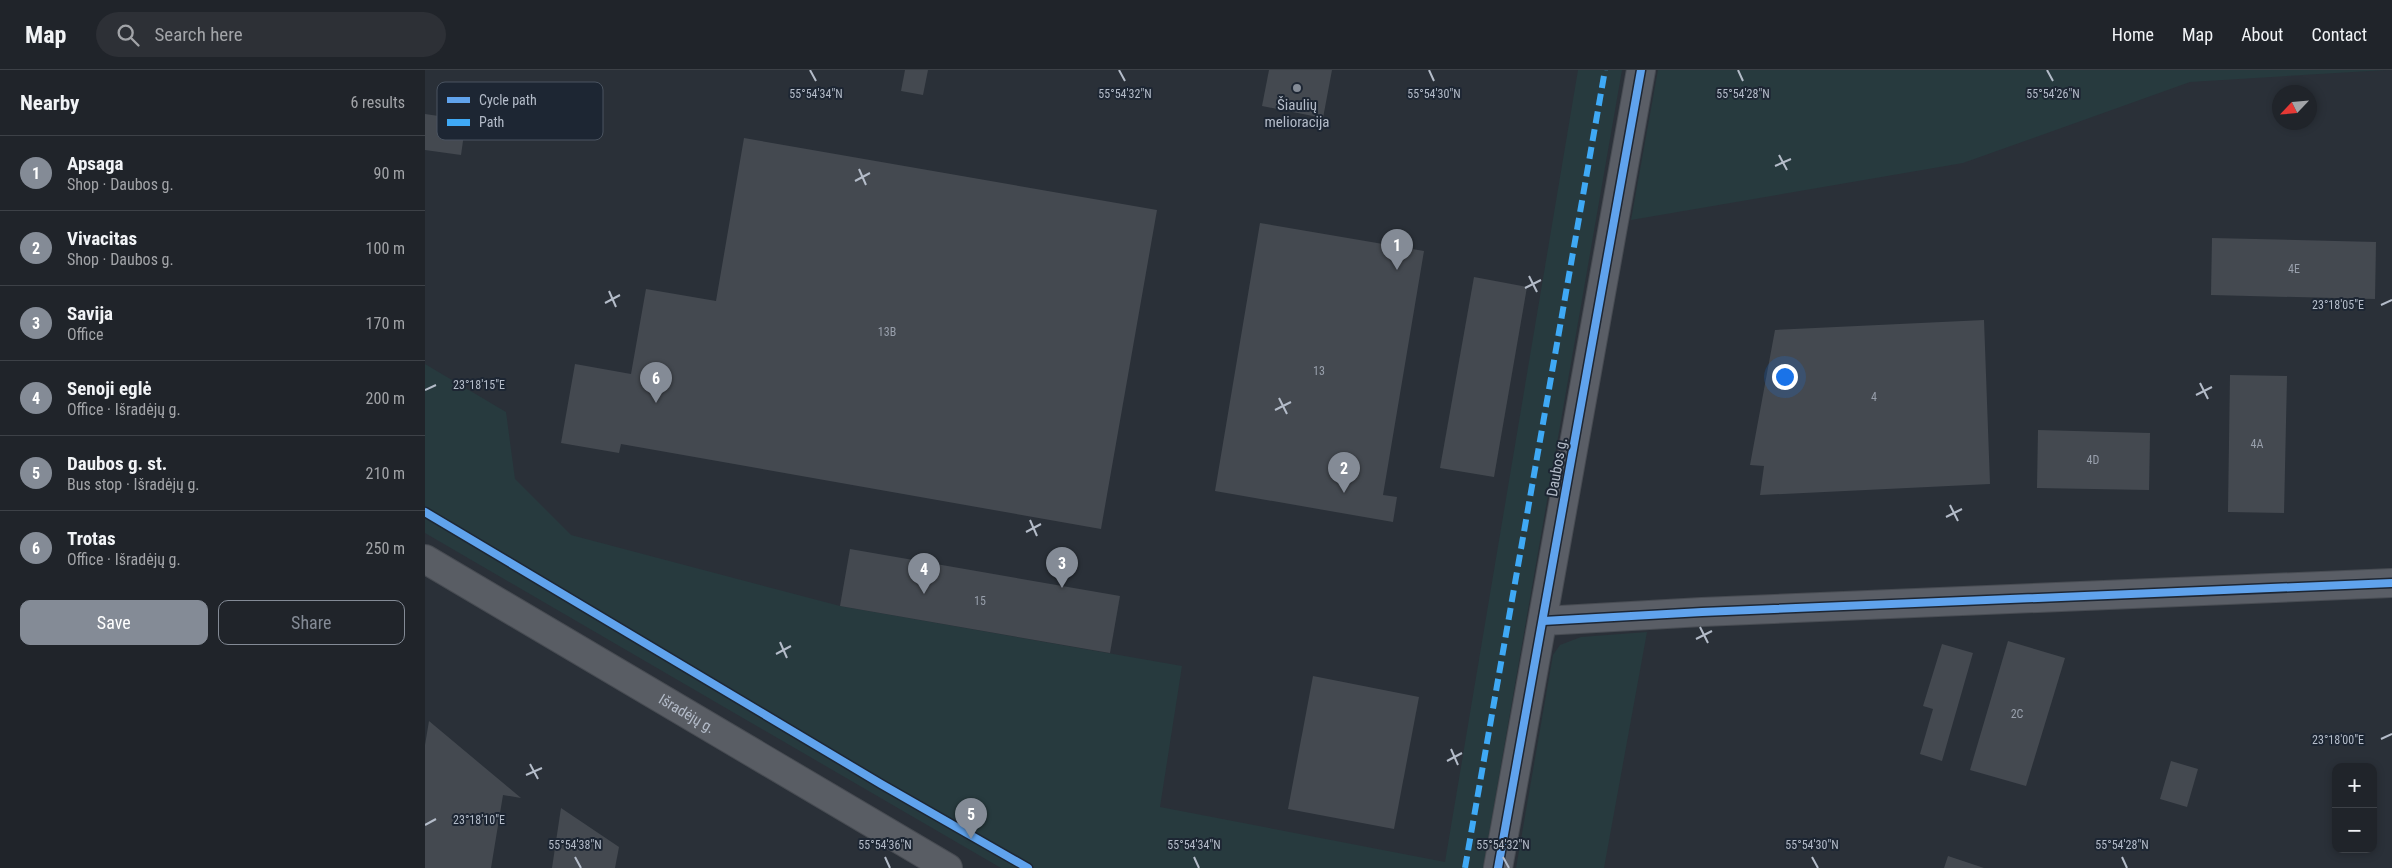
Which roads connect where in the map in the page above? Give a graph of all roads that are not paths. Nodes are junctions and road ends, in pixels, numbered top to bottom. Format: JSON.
{"nodes":[{"id":1,"x":1641,"y":70,"type":"edge"},
{"id":2,"x":425,"y":559,"type":"edge"},
{"id":3,"x":2392,"y":583,"type":"edge"},
{"id":4,"x":1543,"y":621,"type":"junction"},
{"id":5,"x":948,"y":868,"type":"edge"},
{"id":6,"x":1498,"y":868,"type":"edge"}],
"edges":[{"from":1,"to":4,"type":"street","name":"Daubos g."},
{"from":2,"to":5,"type":"main road","name":"Išradėjų g."},
{"from":3,"to":4,"type":"street"},
{"from":4,"to":6,"type":"street","name":"Daubos g."}]}
